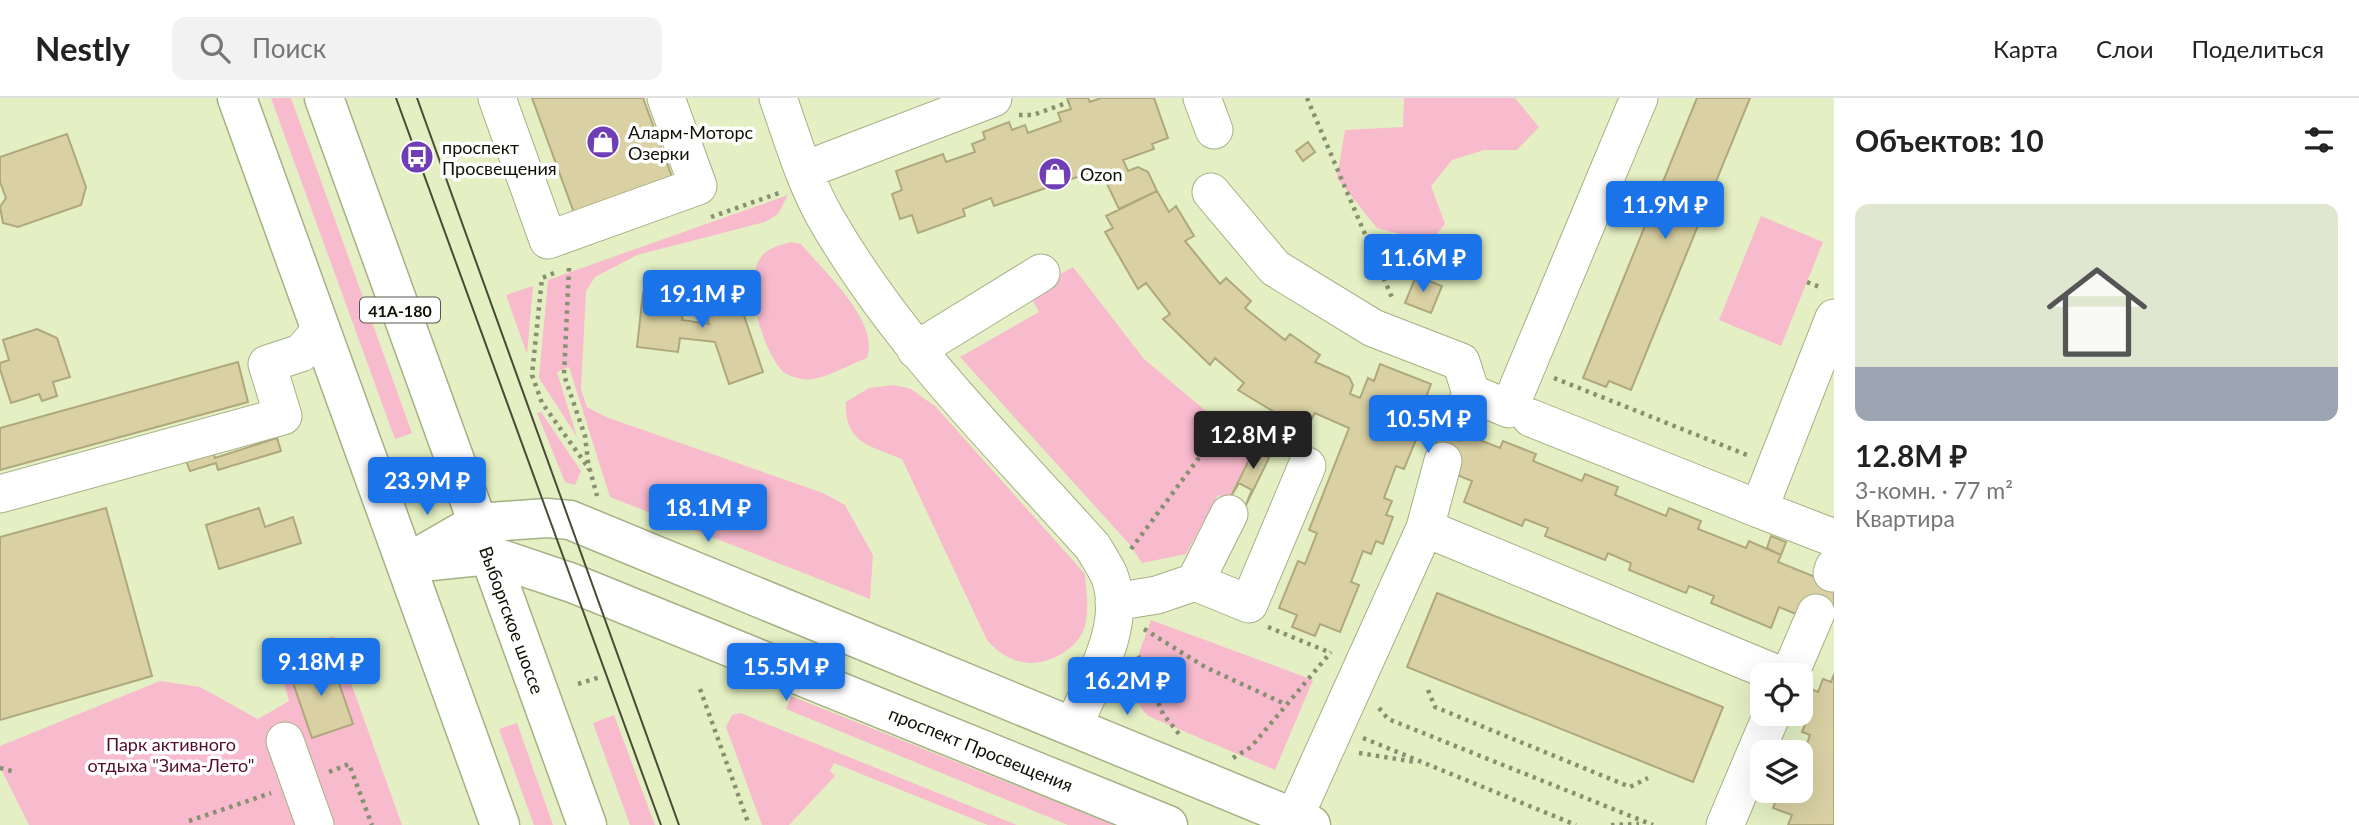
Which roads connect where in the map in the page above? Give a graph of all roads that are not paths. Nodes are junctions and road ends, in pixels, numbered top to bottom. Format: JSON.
{"nodes":[{"id":1,"x":237,"y":98,"type":"edge"},
{"id":2,"x":324,"y":98,"type":"edge"},
{"id":3,"x":497,"y":98,"type":"edge"},
{"id":4,"x":666,"y":98,"type":"edge"},
{"id":5,"x":778,"y":98,"type":"edge"},
{"id":6,"x":993,"y":98,"type":"edge"},
{"id":7,"x":1639,"y":98,"type":"edge"},
{"id":8,"x":807,"y":176,"type":"junction"},
{"id":9,"x":1211,"y":192,"type":"dead end"},
{"id":10,"x":1041,"y":273,"type":"dead end"},
{"id":11,"x":1834,"y":318,"type":"edge"},
{"id":12,"x":321,"y":330,"type":"junction"},
{"id":13,"x":916,"y":350,"type":"junction"},
{"id":14,"x":1531,"y":418,"type":"dead end"},
{"id":15,"x":1443,"y":460,"type":"dead end"},
{"id":16,"x":1307,"y":466,"type":"dead end"},
{"id":17,"x":0,"y":494,"type":"edge"},
{"id":18,"x":1759,"y":509,"type":"junction"},
{"id":19,"x":1229,"y":514,"type":"dead end"},
{"id":20,"x":1425,"y":528,"type":"junction"},
{"id":21,"x":483,"y":539,"type":"junction"},
{"id":22,"x":1833,"y":559,"type":"edge"},
{"id":23,"x":406,"y":564,"type":"junction"},
{"id":24,"x":1195,"y":582,"type":"junction"},
{"id":25,"x":1114,"y":602,"type":"junction"},
{"id":26,"x":1816,"y":613,"type":"dead end"},
{"id":27,"x":1751,"y":663,"type":"edge"},
{"id":28,"x":1795,"y":663,"type":"edge"},
{"id":29,"x":1767,"y":726,"type":"edge"},
{"id":30,"x":1073,"y":727,"type":"junction"},
{"id":31,"x":285,"y":741,"type":"dead end"},
{"id":32,"x":1302,"y":822,"type":"edge"},
{"id":33,"x":1729,"y":823,"type":"edge"},
{"id":34,"x":314,"y":825,"type":"edge"},
{"id":35,"x":500,"y":825,"type":"edge"},
{"id":36,"x":587,"y":825,"type":"edge"},
{"id":37,"x":1168,"y":825,"type":"edge"}],
"edges":[{"from":1,"to":12,"type":"main road"},
{"from":2,"to":21,"type":"main road","name":"Выборгское шоссе","number":"41А-180"},
{"from":3,"to":4,"type":"street"},
{"from":5,"to":8,"type":"street"},
{"from":6,"to":8,"type":"street"},
{"from":7,"to":9,"type":"street"},
{"from":8,"to":13,"type":"street"},
{"from":10,"to":13,"type":"street"},
{"from":11,"to":18,"type":"street"},
{"from":12,"to":17,"type":"street"},
{"from":12,"to":23,"type":"main road"},
{"from":13,"to":25,"type":"street"},
{"from":14,"to":18,"type":"street"},
{"from":15,"to":20,"type":"street"},
{"from":16,"to":24,"type":"street"},
{"from":18,"to":22,"type":"street"},
{"from":19,"to":24,"type":"street"},
{"from":20,"to":27,"type":"street"},
{"from":20,"to":32,"type":"street"},
{"from":21,"to":23,"type":"main road"},
{"from":21,"to":30,"type":"main road"},
{"from":21,"to":36,"type":"main road","name":"Выборгское шоссе","number":"41А-180"},
{"from":21,"to":37,"type":"main road","name":"проспект Просвещения"},
{"from":23,"to":35,"type":"main road"},
{"from":24,"to":25,"type":"street"},
{"from":25,"to":30,"type":"street"},
{"from":26,"to":28,"type":"street"},
{"from":29,"to":33,"type":"street"},
{"from":30,"to":32,"type":"main road"},
{"from":31,"to":34,"type":"street"}]}
